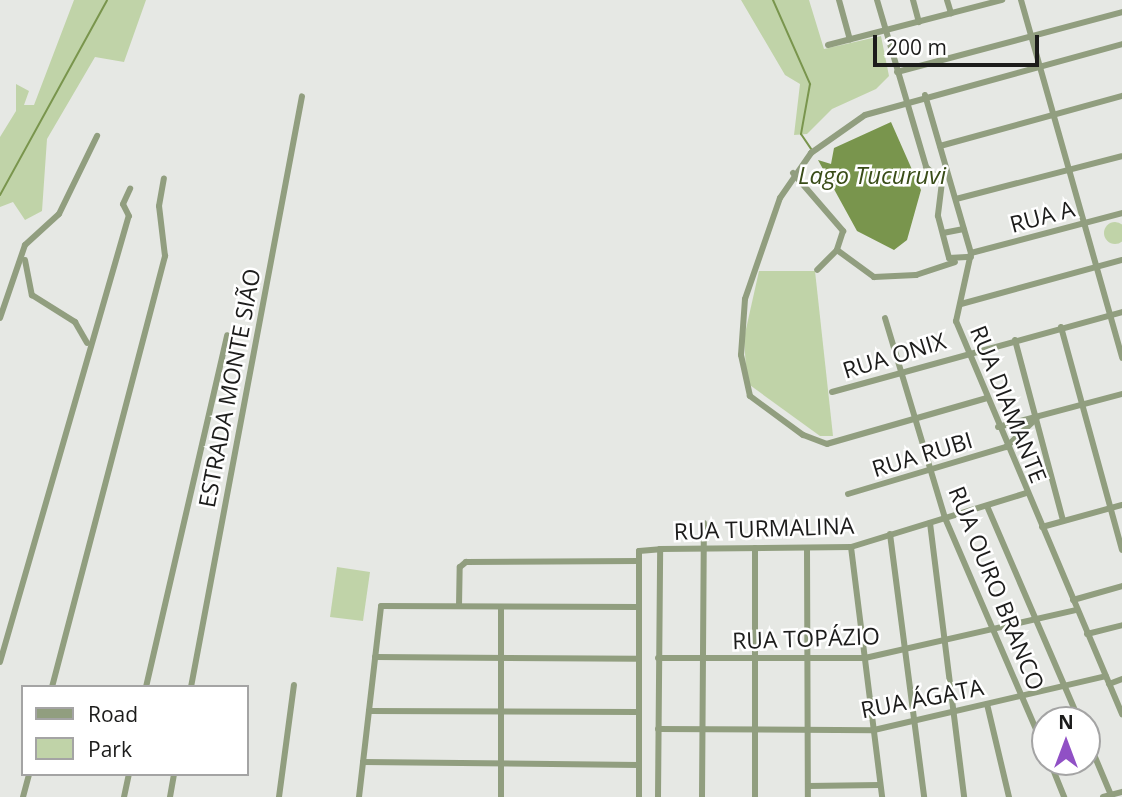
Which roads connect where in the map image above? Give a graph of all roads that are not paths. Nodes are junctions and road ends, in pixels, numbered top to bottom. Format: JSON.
{"nodes":[{"id":1,"x":839,"y":0,"type":"edge"},
{"id":2,"x":877,"y":0,"type":"edge"},
{"id":3,"x":913,"y":0,"type":"edge"},
{"id":4,"x":947,"y":0,"type":"edge"},
{"id":5,"x":1002,"y":0,"type":"edge"},
{"id":6,"x":1021,"y":0,"type":"edge"},
{"id":7,"x":985,"y":2,"type":"edge"},
{"id":8,"x":1122,"y":12,"type":"edge"},
{"id":9,"x":951,"y":13,"type":"junction"},
{"id":10,"x":919,"y":22,"type":"junction"},
{"id":11,"x":885,"y":31,"type":"junction"},
{"id":12,"x":1031,"y":37,"type":"junction"},
{"id":13,"x":850,"y":40,"type":"junction"},
{"id":14,"x":1122,"y":44,"type":"edge"},
{"id":15,"x":828,"y":45,"type":"dead end"},
{"id":16,"x":1039,"y":65,"type":"junction"},
{"id":17,"x":897,"y":72,"type":"junction"},
{"id":18,"x":925,"y":95,"type":"junction"},
{"id":19,"x":302,"y":96,"type":"dead end"},
{"id":20,"x":1122,"y":96,"type":"edge"},
{"id":21,"x":904,"y":101,"type":"junction"},
{"id":22,"x":1052,"y":114,"type":"junction"},
{"id":23,"x":97,"y":136,"type":"dead end"},
{"id":24,"x":940,"y":146,"type":"junction"},
{"id":25,"x":1122,"y":156,"type":"edge"},
{"id":26,"x":1068,"y":170,"type":"junction"},
{"id":27,"x":793,"y":173,"type":"junction"},
{"id":28,"x":164,"y":178,"type":"dead end"},
{"id":29,"x":130,"y":188,"type":"dead end"},
{"id":30,"x":956,"y":199,"type":"junction"},
{"id":31,"x":1122,"y":213,"type":"edge"},
{"id":32,"x":1082,"y":223,"type":"junction"},
{"id":33,"x":964,"y":229,"type":"junction"},
{"id":34,"x":943,"y":233,"type":"junction"},
{"id":35,"x":836,"y":250,"type":"junction"},
{"id":36,"x":971,"y":255,"type":"junction"},
{"id":37,"x":25,"y":258,"type":"junction"},
{"id":38,"x":1122,"y":260,"type":"edge"},
{"id":39,"x":955,"y":262,"type":"junction"},
{"id":40,"x":1096,"y":268,"type":"junction"},
{"id":41,"x":817,"y":270,"type":"dead end"},
{"id":42,"x":961,"y":304,"type":"junction"},
{"id":43,"x":1122,"y":312,"type":"edge"},
{"id":44,"x":1110,"y":314,"type":"junction"},
{"id":45,"x":0,"y":318,"type":"edge"},
{"id":46,"x":885,"y":318,"type":"dead end"},
{"id":47,"x":1061,"y":327,"type":"junction"},
{"id":48,"x":228,"y":335,"type":"dead end"},
{"id":49,"x":1015,"y":340,"type":"junction"},
{"id":50,"x":88,"y":345,"type":"junction"},
{"id":51,"x":967,"y":351,"type":"junction"},
{"id":52,"x":1122,"y":358,"type":"edge"},
{"id":53,"x":901,"y":370,"type":"junction"},
{"id":54,"x":832,"y":392,"type":"dead end"},
{"id":55,"x":1122,"y":394,"type":"edge"},
{"id":56,"x":987,"y":398,"type":"junction"},
{"id":57,"x":1083,"y":404,"type":"junction"},
{"id":58,"x":1037,"y":418,"type":"junction"},
{"id":59,"x":916,"y":419,"type":"junction"},
{"id":60,"x":998,"y":427,"type":"junction"},
{"id":61,"x":1006,"y":447,"type":"junction"},
{"id":62,"x":931,"y":468,"type":"junction"},
{"id":63,"x":1026,"y":493,"type":"junction"},
{"id":64,"x":848,"y":494,"type":"dead end"},
{"id":65,"x":1122,"y":505,"type":"edge"},
{"id":66,"x":987,"y":506,"type":"junction"},
{"id":67,"x":1110,"y":508,"type":"junction"},
{"id":68,"x":945,"y":518,"type":"junction"},
{"id":69,"x":1063,"y":520,"type":"junction"},
{"id":70,"x":704,"y":523,"type":"dead end"},
{"id":71,"x":930,"y":523,"type":"junction"},
{"id":72,"x":1042,"y":527,"type":"junction"},
{"id":73,"x":890,"y":534,"type":"junction"},
{"id":74,"x":703,"y":547,"type":"junction"},
{"id":75,"x":851,"y":547,"type":"junction"},
{"id":76,"x":755,"y":548,"type":"junction"},
{"id":77,"x":807,"y":548,"type":"junction"},
{"id":78,"x":660,"y":549,"type":"junction"},
{"id":79,"x":1122,"y":550,"type":"edge"},
{"id":80,"x":639,"y":561,"type":"junction"},
{"id":81,"x":1122,"y":586,"type":"edge"},
{"id":82,"x":1073,"y":600,"type":"junction"},
{"id":83,"x":459,"y":607,"type":"junction"},
{"id":84,"x":501,"y":607,"type":"junction"},
{"id":85,"x":639,"y":607,"type":"junction"},
{"id":86,"x":1077,"y":610,"type":"junction"},
{"id":87,"x":1037,"y":620,"type":"junction"},
{"id":88,"x":1122,"y":625,"type":"edge"},
{"id":89,"x":995,"y":630,"type":"junction"},
{"id":90,"x":1087,"y":634,"type":"junction"},
{"id":91,"x":945,"y":640,"type":"junction"},
{"id":92,"x":905,"y":650,"type":"junction"},
{"id":93,"x":375,"y":657,"type":"junction"},
{"id":94,"x":501,"y":658,"type":"junction"},
{"id":95,"x":658,"y":658,"type":"junction"},
{"id":96,"x":703,"y":658,"type":"junction"},
{"id":97,"x":865,"y":658,"type":"junction"},
{"id":98,"x":638,"y":659,"type":"junction"},
{"id":99,"x":756,"y":659,"type":"junction"},
{"id":100,"x":808,"y":659,"type":"junction"},
{"id":101,"x":0,"y":662,"type":"edge"},
{"id":102,"x":1106,"y":676,"type":"junction"},
{"id":103,"x":1122,"y":679,"type":"edge"},
{"id":104,"x":1109,"y":684,"type":"junction"},
{"id":105,"x":53,"y":685,"type":"edge"},
{"id":106,"x":146,"y":685,"type":"edge"},
{"id":107,"x":191,"y":685,"type":"edge"},
{"id":108,"x":294,"y":685,"type":"dead end"},
{"id":109,"x":1065,"y":686,"type":"junction"},
{"id":110,"x":1023,"y":696,"type":"junction"},
{"id":111,"x":987,"y":704,"type":"junction"},
{"id":112,"x":1073,"y":706,"type":"edge"},
{"id":113,"x":369,"y":711,"type":"junction"},
{"id":114,"x":501,"y":711,"type":"junction"},
{"id":115,"x":953,"y":711,"type":"junction"},
{"id":116,"x":638,"y":712,"type":"junction"},
{"id":117,"x":1122,"y":714,"type":"edge"},
{"id":118,"x":1031,"y":716,"type":"edge"},
{"id":119,"x":915,"y":720,"type":"junction"},
{"id":120,"x":658,"y":729,"type":"junction"},
{"id":121,"x":702,"y":729,"type":"junction"},
{"id":122,"x":755,"y":729,"type":"junction"},
{"id":123,"x":808,"y":730,"type":"junction"},
{"id":124,"x":874,"y":730,"type":"junction"},
{"id":125,"x":363,"y":762,"type":"junction"},
{"id":126,"x":501,"y":764,"type":"junction"},
{"id":127,"x":639,"y":765,"type":"junction"},
{"id":128,"x":28,"y":776,"type":"edge"},
{"id":129,"x":129,"y":776,"type":"edge"},
{"id":130,"x":174,"y":776,"type":"edge"},
{"id":131,"x":1056,"y":776,"type":"edge"},
{"id":132,"x":1099,"y":776,"type":"edge"},
{"id":133,"x":880,"y":785,"type":"junction"},
{"id":134,"x":808,"y":786,"type":"junction"},
{"id":135,"x":1122,"y":792,"type":"edge"},
{"id":136,"x":1106,"y":796,"type":"edge"},
{"id":137,"x":23,"y":797,"type":"edge"},
{"id":138,"x":124,"y":797,"type":"edge"},
{"id":139,"x":170,"y":797,"type":"edge"},
{"id":140,"x":279,"y":797,"type":"edge"},
{"id":141,"x":359,"y":797,"type":"edge"},
{"id":142,"x":501,"y":797,"type":"edge"},
{"id":143,"x":639,"y":797,"type":"edge"},
{"id":144,"x":658,"y":797,"type":"edge"},
{"id":145,"x":702,"y":797,"type":"edge"},
{"id":146,"x":755,"y":797,"type":"edge"},
{"id":147,"x":808,"y":797,"type":"edge"},
{"id":148,"x":882,"y":797,"type":"edge"},
{"id":149,"x":924,"y":797,"type":"edge"},
{"id":150,"x":964,"y":797,"type":"edge"},
{"id":151,"x":1009,"y":797,"type":"edge"},
{"id":152,"x":1064,"y":797,"type":"edge"}],
"edges":[{"from":1,"to":13,"type":"street"},
{"from":2,"to":11,"type":"street"},
{"from":3,"to":10,"type":"street"},
{"from":4,"to":9,"type":"street"},
{"from":5,"to":7,"type":"street"},
{"from":6,"to":12,"type":"street"},
{"from":7,"to":9,"type":"street"},
{"from":8,"to":12,"type":"street"},
{"from":9,"to":10,"type":"street"},
{"from":10,"to":11,"type":"street"},
{"from":11,"to":13,"type":"street"},
{"from":11,"to":17,"type":"street"},
{"from":12,"to":16,"type":"street"},
{"from":12,"to":17,"type":"street"},
{"from":13,"to":15,"type":"street"},
{"from":14,"to":16,"type":"street"},
{"from":16,"to":18,"type":"street"},
{"from":16,"to":22,"type":"street"},
{"from":17,"to":21,"type":"street"},
{"from":18,"to":21,"type":"street"},
{"from":18,"to":24,"type":"street","name":"RUA DIAMANTE"},
{"from":19,"to":107,"type":"street","name":"ESTRADA MONTE SIÃO"},
{"from":20,"to":22,"type":"street"},
{"from":21,"to":27,"type":"street"},
{"from":21,"to":34,"type":"street"},
{"from":22,"to":24,"type":"street"},
{"from":22,"to":26,"type":"street"},
{"from":23,"to":37,"type":"street"},
{"from":24,"to":30,"type":"street","name":"RUA DIAMANTE"},
{"from":25,"to":26,"type":"street"},
{"from":26,"to":30,"type":"street"},
{"from":26,"to":32,"type":"street"},
{"from":27,"to":35,"type":"street"},
{"from":27,"to":59,"type":"street"},
{"from":28,"to":105,"type":"street"},
{"from":29,"to":50,"type":"street"},
{"from":30,"to":33,"type":"street","name":"RUA DIAMANTE"},
{"from":31,"to":32,"type":"street","name":"RUA A"},
{"from":32,"to":36,"type":"street","name":"RUA A"},
{"from":32,"to":40,"type":"street"},
{"from":33,"to":34,"type":"street"},
{"from":33,"to":36,"type":"street","name":"RUA DIAMANTE"},
{"from":34,"to":39,"type":"street"},
{"from":35,"to":39,"type":"street","name":"RUA A"},
{"from":35,"to":41,"type":"street"},
{"from":36,"to":39,"type":"street","name":"RUA A"},
{"from":36,"to":42,"type":"street","name":"RUA DIAMANTE"},
{"from":37,"to":45,"type":"street"},
{"from":37,"to":50,"type":"street"},
{"from":38,"to":40,"type":"street"},
{"from":40,"to":42,"type":"street"},
{"from":40,"to":44,"type":"street"},
{"from":42,"to":51,"type":"street","name":"RUA DIAMANTE"},
{"from":43,"to":44,"type":"street","name":"RUA ONIX"},
{"from":44,"to":47,"type":"street","name":"RUA ONIX"},
{"from":44,"to":52,"type":"street"},
{"from":46,"to":53,"type":"street","name":"RUA OURO BRANCO"},
{"from":47,"to":49,"type":"street","name":"RUA ONIX"},
{"from":47,"to":57,"type":"street"},
{"from":48,"to":106,"type":"street"},
{"from":49,"to":51,"type":"street","name":"RUA ONIX"},
{"from":49,"to":58,"type":"street"},
{"from":50,"to":101,"type":"street"},
{"from":51,"to":53,"type":"street","name":"RUA ONIX"},
{"from":51,"to":56,"type":"street","name":"RUA DIAMANTE"},
{"from":53,"to":54,"type":"street","name":"RUA ONIX"},
{"from":53,"to":59,"type":"street","name":"RUA OURO BRANCO"},
{"from":55,"to":57,"type":"street"},
{"from":56,"to":59,"type":"street"},
{"from":56,"to":60,"type":"street","name":"RUA DIAMANTE"},
{"from":57,"to":58,"type":"street"},
{"from":57,"to":67,"type":"street"},
{"from":58,"to":60,"type":"street"},
{"from":58,"to":61,"type":"street"},
{"from":58,"to":69,"type":"street"},
{"from":59,"to":62,"type":"street","name":"RUA OURO BRANCO"},
{"from":60,"to":61,"type":"street","name":"RUA DIAMANTE"},
{"from":61,"to":62,"type":"street","name":"RUA RUBI"},
{"from":61,"to":63,"type":"street","name":"RUA DIAMANTE"},
{"from":62,"to":64,"type":"street","name":"RUA RUBI"},
{"from":62,"to":68,"type":"street","name":"RUA OURO BRANCO"},
{"from":63,"to":66,"type":"street","name":"RUA TURMALINA"},
{"from":63,"to":72,"type":"street","name":"RUA DIAMANTE"},
{"from":65,"to":67,"type":"street"},
{"from":66,"to":68,"type":"street","name":"RUA TURMALINA"},
{"from":66,"to":87,"type":"street"},
{"from":67,"to":69,"type":"street"},
{"from":67,"to":79,"type":"street"},
{"from":68,"to":71,"type":"street","name":"RUA TURMALINA"},
{"from":68,"to":89,"type":"street","name":"RUA OURO BRANCO"},
{"from":69,"to":72,"type":"street"},
{"from":70,"to":74,"type":"street"},
{"from":71,"to":73,"type":"street","name":"RUA TURMALINA"},
{"from":71,"to":91,"type":"street"},
{"from":72,"to":82,"type":"street","name":"RUA DIAMANTE"},
{"from":73,"to":75,"type":"street","name":"RUA TURMALINA"},
{"from":73,"to":92,"type":"street"},
{"from":74,"to":76,"type":"street","name":"RUA TURMALINA"},
{"from":74,"to":78,"type":"street","name":"RUA TURMALINA"},
{"from":74,"to":96,"type":"street"},
{"from":75,"to":77,"type":"street","name":"RUA TURMALINA"},
{"from":75,"to":97,"type":"street"},
{"from":76,"to":77,"type":"street","name":"RUA TURMALINA"},
{"from":76,"to":99,"type":"street"},
{"from":77,"to":100,"type":"street"},
{"from":78,"to":80,"type":"street"},
{"from":78,"to":95,"type":"street","name":"RUA TURMALINA"},
{"from":80,"to":83,"type":"street"},
{"from":80,"to":85,"type":"street"},
{"from":81,"to":82,"type":"street"},
{"from":82,"to":86,"type":"street","name":"RUA DIAMANTE"},
{"from":83,"to":84,"type":"street"},
{"from":83,"to":93,"type":"street"},
{"from":84,"to":85,"type":"street"},
{"from":84,"to":94,"type":"street"},
{"from":85,"to":98,"type":"street"},
{"from":86,"to":87,"type":"street","name":"RUA TOPÁZIO"},
{"from":86,"to":90,"type":"street","name":"RUA DIAMANTE"},
{"from":87,"to":89,"type":"street","name":"RUA TOPÁZIO"},
{"from":87,"to":109,"type":"street"},
{"from":88,"to":90,"type":"street"},
{"from":89,"to":91,"type":"street","name":"RUA TOPÁZIO"},
{"from":89,"to":110,"type":"street","name":"RUA OURO BRANCO"},
{"from":90,"to":102,"type":"street","name":"RUA DIAMANTE"},
{"from":91,"to":92,"type":"street","name":"RUA TOPÁZIO"},
{"from":91,"to":115,"type":"street"},
{"from":92,"to":97,"type":"street","name":"RUA TOPÁZIO"},
{"from":92,"to":119,"type":"street"},
{"from":93,"to":94,"type":"street"},
{"from":93,"to":113,"type":"street"},
{"from":94,"to":98,"type":"street"},
{"from":94,"to":114,"type":"street"},
{"from":95,"to":96,"type":"street","name":"RUA TOPÁZIO"},
{"from":95,"to":120,"type":"street","name":"RUA TURMALINA"},
{"from":96,"to":99,"type":"street","name":"RUA TOPÁZIO"},
{"from":96,"to":121,"type":"street"},
{"from":97,"to":100,"type":"street","name":"RUA TOPÁZIO"},
{"from":97,"to":124,"type":"street"},
{"from":98,"to":116,"type":"street"},
{"from":99,"to":100,"type":"street","name":"RUA TOPÁZIO"},
{"from":99,"to":122,"type":"street"},
{"from":100,"to":123,"type":"street"},
{"from":102,"to":104,"type":"street","name":"RUA DIAMANTE"},
{"from":102,"to":109,"type":"street","name":"RUA ÁGATA"},
{"from":103,"to":104,"type":"street"},
{"from":104,"to":117,"type":"street","name":"RUA DIAMANTE"},
{"from":108,"to":140,"type":"street"},
{"from":109,"to":110,"type":"street","name":"RUA ÁGATA"},
{"from":109,"to":112,"type":"street"},
{"from":110,"to":111,"type":"street","name":"RUA ÁGATA"},
{"from":110,"to":118,"type":"street","name":"RUA OURO BRANCO"},
{"from":111,"to":115,"type":"street","name":"RUA ÁGATA"},
{"from":111,"to":151,"type":"street"},
{"from":113,"to":114,"type":"street"},
{"from":113,"to":125,"type":"street"},
{"from":114,"to":116,"type":"street"},
{"from":114,"to":126,"type":"street"},
{"from":115,"to":119,"type":"street","name":"RUA ÁGATA"},
{"from":115,"to":150,"type":"street"},
{"from":116,"to":127,"type":"street"},
{"from":119,"to":124,"type":"street","name":"RUA ÁGATA"},
{"from":119,"to":149,"type":"street"},
{"from":120,"to":121,"type":"street","name":"RUA ÁGATA"},
{"from":120,"to":144,"type":"street","name":"RUA TURMALINA"},
{"from":121,"to":122,"type":"street","name":"RUA ÁGATA"},
{"from":121,"to":145,"type":"street"},
{"from":122,"to":123,"type":"street","name":"RUA ÁGATA"},
{"from":122,"to":146,"type":"street"},
{"from":123,"to":124,"type":"street","name":"RUA ÁGATA"},
{"from":123,"to":134,"type":"street"},
{"from":124,"to":133,"type":"street"},
{"from":125,"to":126,"type":"street"},
{"from":125,"to":141,"type":"street"},
{"from":126,"to":127,"type":"street"},
{"from":126,"to":142,"type":"street"},
{"from":127,"to":143,"type":"street"},
{"from":128,"to":137,"type":"street"},
{"from":129,"to":138,"type":"street"},
{"from":130,"to":139,"type":"street"},
{"from":131,"to":152,"type":"street"},
{"from":132,"to":136,"type":"street"},
{"from":133,"to":134,"type":"street"},
{"from":133,"to":148,"type":"street"},
{"from":134,"to":147,"type":"street"},
{"from":135,"to":136,"type":"street"}]}
